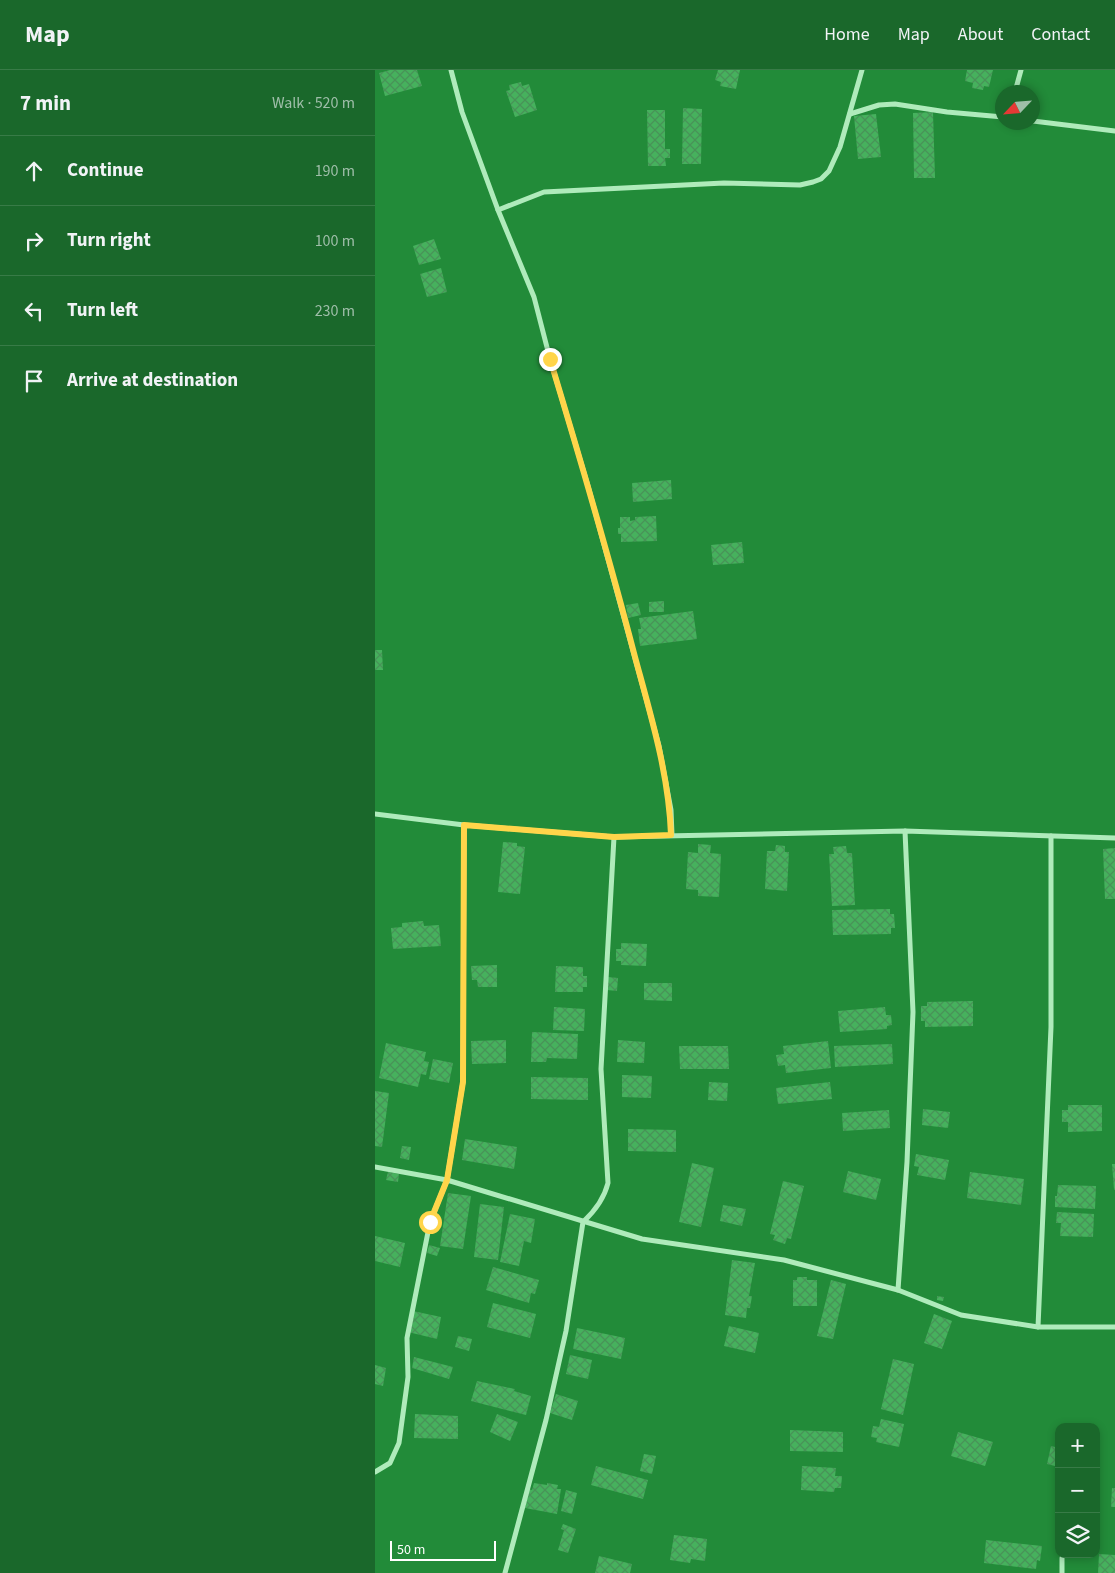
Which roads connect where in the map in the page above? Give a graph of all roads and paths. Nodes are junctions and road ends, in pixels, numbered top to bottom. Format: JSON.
{"nodes":[{"id":1,"x":451,"y":70,"type":"edge"},
{"id":2,"x":863,"y":70,"type":"edge"},
{"id":3,"x":1021,"y":70,"type":"edge"},
{"id":4,"x":1017,"y":85,"type":"edge"},
{"id":5,"x":850,"y":114,"type":"junction"},
{"id":6,"x":995,"y":117,"type":"edge"},
{"id":7,"x":1040,"y":122,"type":"edge"},
{"id":8,"x":1115,"y":131,"type":"edge"},
{"id":9,"x":498,"y":210,"type":"junction"},
{"id":10,"x":375,"y":814,"type":"edge"},
{"id":11,"x":464,"y":825,"type":"junction"},
{"id":12,"x":905,"y":831,"type":"junction"},
{"id":13,"x":671,"y":835,"type":"junction"},
{"id":14,"x":1051,"y":836,"type":"junction"},
{"id":15,"x":614,"y":837,"type":"junction"},
{"id":16,"x":1115,"y":838,"type":"edge"},
{"id":17,"x":375,"y":1167,"type":"edge"},
{"id":18,"x":447,"y":1180,"type":"junction"},
{"id":19,"x":583,"y":1222,"type":"junction"},
{"id":20,"x":898,"y":1290,"type":"junction"},
{"id":21,"x":1038,"y":1327,"type":"junction"},
{"id":22,"x":1115,"y":1327,"type":"edge"},
{"id":23,"x":375,"y":1472,"type":"edge"},
{"id":24,"x":1062,"y":1558,"type":"dead end"},
{"id":25,"x":505,"y":1573,"type":"edge"},
{"id":26,"x":1062,"y":1573,"type":"edge"}],
"edges":[{"from":1,"to":9,"type":"street"},
{"from":2,"to":5,"type":"street"},
{"from":3,"to":4,"type":"street"},
{"from":5,"to":6,"type":"street"},
{"from":5,"to":9,"type":"street"},
{"from":7,"to":8,"type":"street"},
{"from":9,"to":13,"type":"street"},
{"from":10,"to":11,"type":"street"},
{"from":11,"to":15,"type":"street"},
{"from":11,"to":18,"type":"street"},
{"from":12,"to":13,"type":"street"},
{"from":12,"to":14,"type":"street"},
{"from":12,"to":20,"type":"street"},
{"from":13,"to":15,"type":"street"},
{"from":14,"to":16,"type":"street"},
{"from":14,"to":21,"type":"street"},
{"from":15,"to":19,"type":"street"},
{"from":17,"to":18,"type":"street"},
{"from":18,"to":19,"type":"street"},
{"from":18,"to":23,"type":"street"},
{"from":19,"to":20,"type":"street"},
{"from":19,"to":25,"type":"street"},
{"from":20,"to":21,"type":"street"},
{"from":21,"to":22,"type":"street"},
{"from":24,"to":26,"type":"street"}]}
